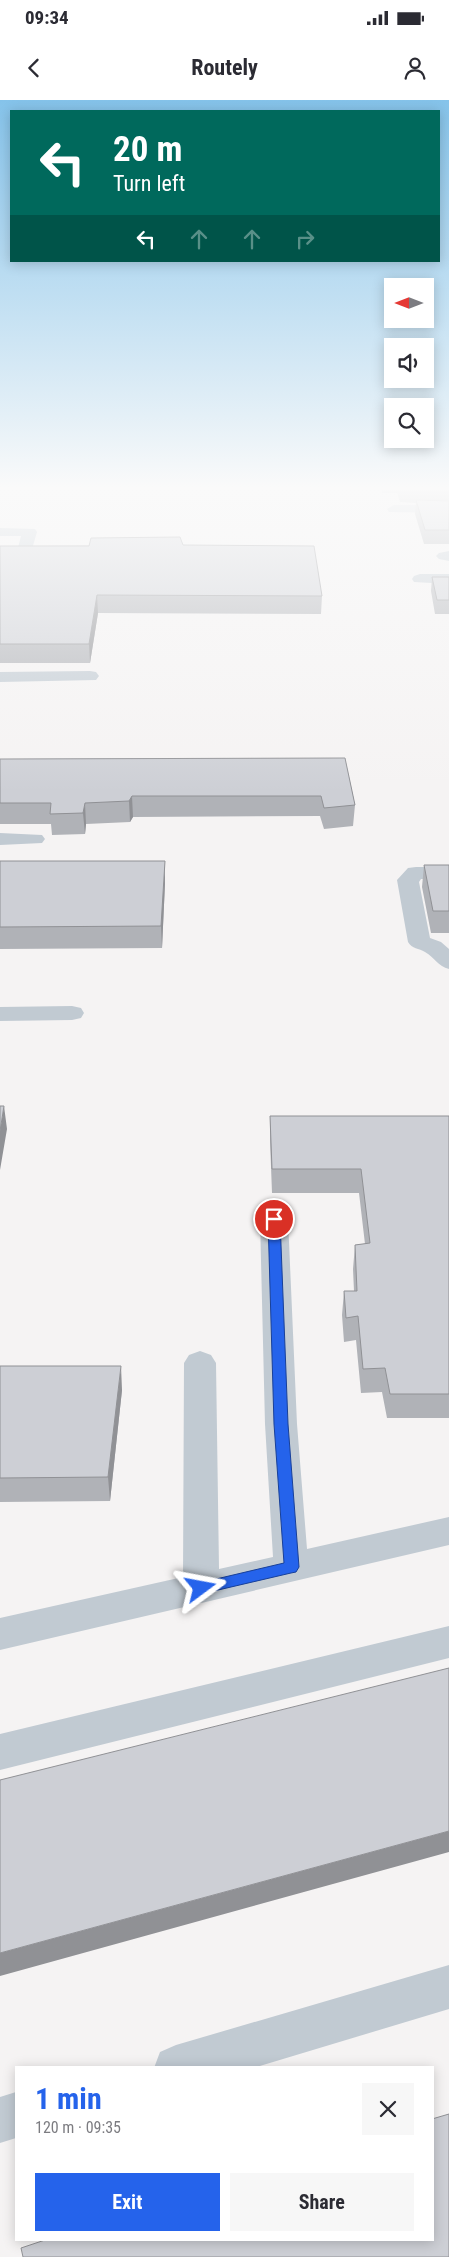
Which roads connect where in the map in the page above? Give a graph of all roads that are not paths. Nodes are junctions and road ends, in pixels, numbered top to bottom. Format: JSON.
{"nodes":[{"id":1,"x":90,"y":676,"type":"dead end"},
{"id":2,"x":0,"y":677,"type":"edge"},
{"id":3,"x":0,"y":839,"type":"edge"},
{"id":4,"x":35,"y":839,"type":"dead end"},
{"id":5,"x":449,"y":873,"type":"edge"},
{"id":6,"x":449,"y":962,"type":"edge"},
{"id":7,"x":72,"y":1013,"type":"dead end"},
{"id":8,"x":0,"y":1014,"type":"edge"},
{"id":9,"x":274,"y":1219,"type":"dead end"},
{"id":10,"x":200,"y":1364,"type":"dead end"},
{"id":11,"x":449,"y":1531,"type":"edge"},
{"id":12,"x":291,"y":1567,"type":"junction"},
{"id":13,"x":201,"y":1588,"type":"junction"},
{"id":14,"x":0,"y":1634,"type":"edge"},
{"id":15,"x":449,"y":1642,"type":"edge"},
{"id":16,"x":0,"y":1752,"type":"edge"},
{"id":17,"x":449,"y":1987,"type":"edge"},
{"id":18,"x":183,"y":2066,"type":"edge"},
{"id":19,"x":15,"y":2115,"type":"edge"},
{"id":20,"x":0,"y":2120,"type":"edge"}],
"edges":[{"from":1,"to":2,"type":"street"},
{"from":3,"to":4,"type":"street"},
{"from":5,"to":6,"type":"street"},
{"from":7,"to":8,"type":"street"},
{"from":9,"to":12,"type":"street"},
{"from":10,"to":13,"type":"street"},
{"from":11,"to":12,"type":"street"},
{"from":12,"to":13,"type":"street"},
{"from":13,"to":14,"type":"street"},
{"from":15,"to":16,"type":"street"},
{"from":17,"to":18,"type":"street"},
{"from":19,"to":20,"type":"street"}]}
